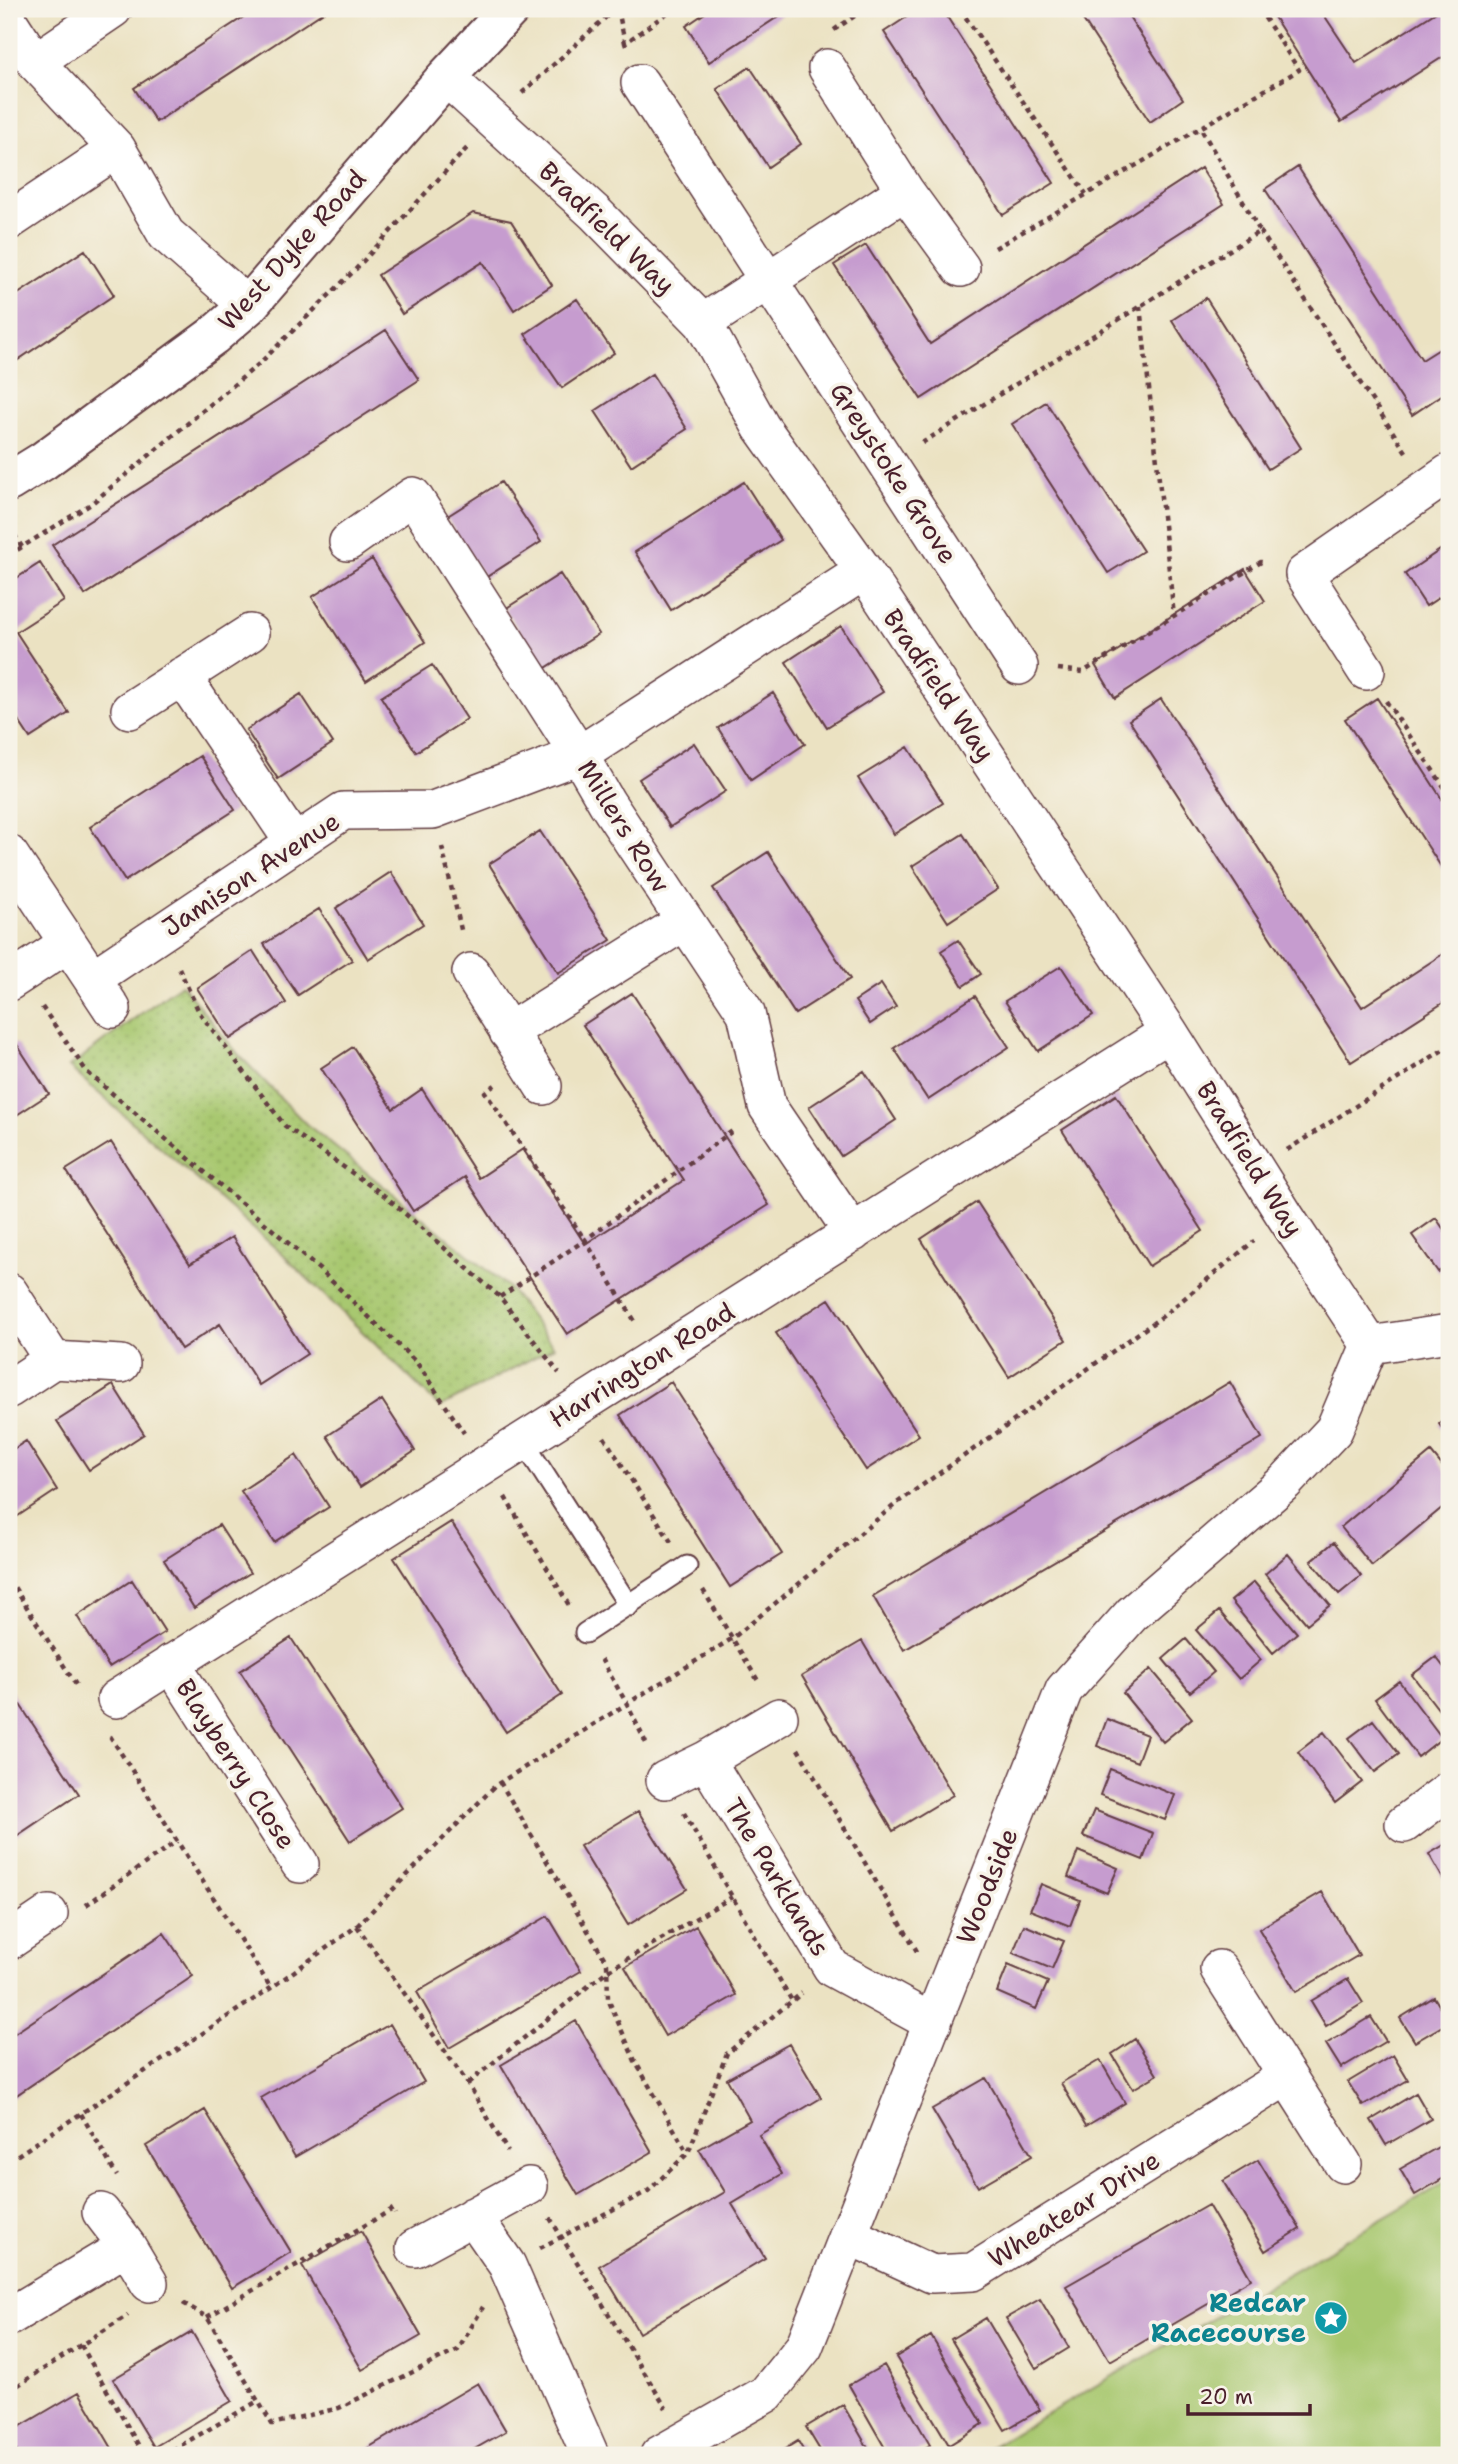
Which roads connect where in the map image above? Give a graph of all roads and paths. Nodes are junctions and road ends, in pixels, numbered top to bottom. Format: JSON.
{"nodes":[{"id":1,"x":113,"y":9,"type":"edge"},
{"id":2,"x":510,"y":9,"type":"edge"},
{"id":3,"x":616,"y":9,"type":"edge"},
{"id":4,"x":960,"y":9,"type":"edge"},
{"id":5,"x":1259,"y":9,"type":"edge"},
{"id":6,"x":9,"y":22,"type":"edge"},
{"id":7,"x":625,"y":43,"type":"dead end"},
{"id":8,"x":35,"y":62,"type":"junction"},
{"id":9,"x":827,"y":68,"type":"dead end"},
{"id":10,"x":446,"y":77,"type":"junction"},
{"id":11,"x":640,"y":83,"type":"dead end"},
{"id":12,"x":493,"y":120,"type":"junction"},
{"id":13,"x":1200,"y":127,"type":"junction"},
{"id":14,"x":117,"y":149,"type":"junction"},
{"id":15,"x":905,"y":191,"type":"junction"},
{"id":16,"x":1086,"y":194,"type":"junction"},
{"id":17,"x":9,"y":221,"type":"edge"},
{"id":18,"x":1260,"y":231,"type":"junction"},
{"id":19,"x":961,"y":268,"type":"joint"},
{"id":20,"x":769,"y":281,"type":"junction"},
{"id":21,"x":248,"y":306,"type":"junction"},
{"id":22,"x":1140,"y":306,"type":"junction"},
{"id":23,"x":702,"y":323,"type":"junction"},
{"id":24,"x":888,"y":464,"type":"junction"},
{"id":25,"x":1439,"y":480,"type":"edge"},
{"id":26,"x":9,"y":482,"type":"edge"},
{"id":27,"x":9,"y":526,"type":"edge"},
{"id":28,"x":348,"y":542,"type":"dead end"},
{"id":29,"x":22,"y":547,"type":"junction"},
{"id":30,"x":9,"y":555,"type":"edge"},
{"id":31,"x":864,"y":571,"type":"junction"},
{"id":32,"x":1304,"y":574,"type":"junction"},
{"id":33,"x":1174,"y":616,"type":"junction"},
{"id":34,"x":250,"y":633,"type":"dead end"},
{"id":35,"x":1019,"y":666,"type":"joint"},
{"id":36,"x":1366,"y":671,"type":"joint"},
{"id":37,"x":182,"y":676,"type":"junction"},
{"id":38,"x":130,"y":710,"type":"dead end"},
{"id":39,"x":579,"y":755,"type":"junction"},
{"id":40,"x":1449,"y":794,"type":"edge"},
{"id":41,"x":433,"y":810,"type":"junction"},
{"id":42,"x":294,"y":843,"type":"junction"},
{"id":43,"x":9,"y":854,"type":"edge"},
{"id":44,"x":685,"y":921,"type":"junction"},
{"id":45,"x":67,"y":944,"type":"junction"},
{"id":46,"x":471,"y":972,"type":"joint"},
{"id":47,"x":92,"y":979,"type":"junction"},
{"id":48,"x":9,"y":982,"type":"edge"},
{"id":49,"x":112,"y":1009,"type":"dead end"},
{"id":50,"x":509,"y":1032,"type":"junction"},
{"id":51,"x":1169,"y":1032,"type":"junction"},
{"id":52,"x":1449,"y":1046,"type":"edge"},
{"id":53,"x":536,"y":1075,"type":"joint"},
{"id":54,"x":766,"y":1106,"type":"junction"},
{"id":55,"x":1257,"y":1169,"type":"junction"},
{"id":56,"x":1284,"y":1216,"type":"junction"},
{"id":57,"x":853,"y":1233,"type":"junction"},
{"id":58,"x":585,"y":1240,"type":"junction"},
{"id":59,"x":9,"y":1292,"type":"edge"},
{"id":60,"x":500,"y":1297,"type":"dead end"},
{"id":61,"x":1449,"y":1333,"type":"edge"},
{"id":62,"x":1370,"y":1345,"type":"junction"},
{"id":63,"x":657,"y":1356,"type":"junction"},
{"id":64,"x":53,"y":1360,"type":"junction"},
{"id":65,"x":121,"y":1364,"type":"dead end"},
{"id":66,"x":9,"y":1389,"type":"edge"},
{"id":67,"x":523,"y":1441,"type":"junction"},
{"id":68,"x":687,"y":1566,"type":"dead end"},
{"id":69,"x":9,"y":1579,"type":"edge"},
{"id":70,"x":629,"y":1606,"type":"junction"},
{"id":71,"x":585,"y":1633,"type":"dead end"},
{"id":72,"x":171,"y":1663,"type":"junction"},
{"id":73,"x":80,"y":1690,"type":"dead end"},
{"id":74,"x":112,"y":1716,"type":"joint"},
{"id":75,"x":779,"y":1717,"type":"dead end"},
{"id":76,"x":706,"y":1760,"type":"junction"},
{"id":77,"x":665,"y":1780,"type":"dead end"},
{"id":78,"x":500,"y":1782,"type":"junction"},
{"id":79,"x":1449,"y":1790,"type":"edge"},
{"id":80,"x":1404,"y":1824,"type":"dead end"},
{"id":81,"x":177,"y":1841,"type":"junction"},
{"id":82,"x":300,"y":1864,"type":"dead end"},
{"id":83,"x":732,"y":1897,"type":"dead end"},
{"id":84,"x":49,"y":1914,"type":"joint"},
{"id":85,"x":356,"y":1926,"type":"junction"},
{"id":86,"x":9,"y":1941,"type":"edge"},
{"id":87,"x":832,"y":1968,"type":"junction"},
{"id":88,"x":1219,"y":1969,"type":"dead end"},
{"id":89,"x":607,"y":1970,"type":"junction"},
{"id":90,"x":271,"y":1988,"type":"junction"},
{"id":91,"x":933,"y":2023,"type":"junction"},
{"id":92,"x":1287,"y":2076,"type":"junction"},
{"id":93,"x":468,"y":2084,"type":"junction"},
{"id":94,"x":81,"y":2114,"type":"junction"},
{"id":95,"x":688,"y":2153,"type":"junction"},
{"id":96,"x":9,"y":2161,"type":"edge"},
{"id":97,"x":1343,"y":2164,"type":"dead end"},
{"id":98,"x":529,"y":2186,"type":"junction"},
{"id":99,"x":101,"y":2212,"type":"joint"},
{"id":100,"x":473,"y":2216,"type":"junction"},
{"id":101,"x":848,"y":2235,"type":"junction"},
{"id":102,"x":562,"y":2236,"type":"junction"},
{"id":103,"x":127,"y":2246,"type":"junction"},
{"id":104,"x":415,"y":2248,"type":"joint"},
{"id":105,"x":508,"y":2265,"type":"junction"},
{"id":106,"x":157,"y":2287,"type":"junction"},
{"id":107,"x":9,"y":2317,"type":"edge"},
{"id":108,"x":207,"y":2317,"type":"junction"},
{"id":109,"x":81,"y":2345,"type":"junction"},
{"id":110,"x":9,"y":2391,"type":"edge"},
{"id":111,"x":258,"y":2401,"type":"junction"},
{"id":112,"x":672,"y":2448,"type":"edge"},
{"id":113,"x":144,"y":2455,"type":"edge"},
{"id":114,"x":164,"y":2455,"type":"edge"},
{"id":115,"x":590,"y":2455,"type":"edge"}],
"edges":[{"from":1,"to":8,"type":"street"},
{"from":2,"to":10,"type":"street","name":"West Dyke Road"},
{"from":3,"to":7,"type":"path"},
{"from":3,"to":12,"type":"path"},
{"from":4,"to":16,"type":"path"},
{"from":5,"to":13,"type":"path"},
{"from":6,"to":8,"type":"street"},
{"from":8,"to":14,"type":"street"},
{"from":9,"to":15,"type":"street"},
{"from":10,"to":12,"type":"street","name":"Bradfield Way"},
{"from":10,"to":21,"type":"street","name":"West Dyke Road"},
{"from":11,"to":20,"type":"street","name":"Greystoke Grove"},
{"from":12,"to":23,"type":"street","name":"Bradfield Way"},
{"from":12,"to":29,"type":"path"},
{"from":13,"to":16,"type":"path"},
{"from":13,"to":18,"type":"path"},
{"from":14,"to":17,"type":"street"},
{"from":14,"to":21,"type":"street"},
{"from":15,"to":19,"type":"street"},
{"from":15,"to":20,"type":"street"},
{"from":16,"to":19,"type":"path"},
{"from":18,"to":22,"type":"path"},
{"from":18,"to":25,"type":"path"},
{"from":20,"to":23,"type":"street"},
{"from":20,"to":24,"type":"street","name":"Greystoke Grove"},
{"from":21,"to":26,"type":"street","name":"West Dyke Road"},
{"from":22,"to":24,"type":"path"},
{"from":22,"to":33,"type":"path"},
{"from":23,"to":31,"type":"street","name":"Bradfield Way"},
{"from":24,"to":35,"type":"street","name":"Greystoke Grove"},
{"from":25,"to":32,"type":"street"},
{"from":27,"to":29,"type":"path"},
{"from":28,"to":39,"type":"street","name":"Millers Row"},
{"from":29,"to":30,"type":"path"},
{"from":31,"to":39,"type":"street","name":"Jamison Avenue"},
{"from":31,"to":51,"type":"street","name":"Bradfield Way"},
{"from":32,"to":33,"type":"path"},
{"from":32,"to":36,"type":"street"},
{"from":33,"to":35,"type":"path"},
{"from":34,"to":37,"type":"street"},
{"from":36,"to":40,"type":"path"},
{"from":37,"to":38,"type":"street"},
{"from":37,"to":42,"type":"street"},
{"from":39,"to":41,"type":"street","name":"Jamison Avenue"},
{"from":39,"to":44,"type":"street","name":"Millers Row"},
{"from":41,"to":42,"type":"street","name":"Jamison Avenue"},
{"from":41,"to":46,"type":"path"},
{"from":42,"to":47,"type":"street","name":"Jamison Avenue"},
{"from":43,"to":45,"type":"street"},
{"from":44,"to":50,"type":"street"},
{"from":44,"to":54,"type":"street","name":"Millers Row"},
{"from":45,"to":47,"type":"street"},
{"from":45,"to":48,"type":"street"},
{"from":46,"to":50,"type":"street"},
{"from":47,"to":49,"type":"street"},
{"from":50,"to":53,"type":"street"},
{"from":51,"to":55,"type":"street","name":"Bradfield Way"},
{"from":51,"to":57,"type":"street","name":"Harrington Road"},
{"from":52,"to":55,"type":"path"},
{"from":53,"to":58,"type":"path"},
{"from":54,"to":57,"type":"street","name":"Millers Row"},
{"from":54,"to":58,"type":"path"},
{"from":55,"to":56,"type":"street","name":"Bradfield Way"},
{"from":56,"to":62,"type":"street","name":"Bradfield Way"},
{"from":56,"to":78,"type":"path"},
{"from":57,"to":63,"type":"street","name":"Harrington Road"},
{"from":58,"to":60,"type":"path"},
{"from":58,"to":63,"type":"path"},
{"from":59,"to":64,"type":"street"},
{"from":61,"to":62,"type":"street"},
{"from":62,"to":91,"type":"street","name":"Woodside"},
{"from":63,"to":67,"type":"street","name":"Harrington Road"},
{"from":64,"to":65,"type":"street"},
{"from":64,"to":66,"type":"street"},
{"from":67,"to":70,"type":"lane"},
{"from":67,"to":72,"type":"street","name":"Harrington Road"},
{"from":68,"to":70,"type":"lane"},
{"from":69,"to":73,"type":"path"},
{"from":70,"to":71,"type":"lane"},
{"from":72,"to":74,"type":"street","name":"Harrington Road"},
{"from":72,"to":82,"type":"street","name":"Blayberry Close"},
{"from":74,"to":81,"type":"path"},
{"from":75,"to":76,"type":"street"},
{"from":76,"to":77,"type":"street"},
{"from":76,"to":87,"type":"street","name":"The Parklands"},
{"from":78,"to":85,"type":"path"},
{"from":78,"to":89,"type":"path"},
{"from":79,"to":80,"type":"street"},
{"from":81,"to":84,"type":"path"},
{"from":81,"to":90,"type":"path"},
{"from":83,"to":89,"type":"path"},
{"from":84,"to":86,"type":"street"},
{"from":85,"to":90,"type":"path"},
{"from":85,"to":93,"type":"path"},
{"from":87,"to":91,"type":"street","name":"The Parklands"},
{"from":87,"to":95,"type":"path"},
{"from":88,"to":92,"type":"street"},
{"from":89,"to":93,"type":"path"},
{"from":89,"to":95,"type":"path"},
{"from":90,"to":94,"type":"path"},
{"from":91,"to":101,"type":"street","name":"Woodside"},
{"from":92,"to":97,"type":"street"},
{"from":92,"to":101,"type":"street","name":"Wheatear Drive"},
{"from":93,"to":98,"type":"path"},
{"from":94,"to":96,"type":"path"},
{"from":94,"to":99,"type":"path"},
{"from":95,"to":102,"type":"path"},
{"from":98,"to":100,"type":"street"},
{"from":98,"to":102,"type":"path"},
{"from":99,"to":103,"type":"street"},
{"from":100,"to":104,"type":"street"},
{"from":100,"to":105,"type":"street"},
{"from":101,"to":112,"type":"street","name":"Woodside"},
{"from":102,"to":105,"type":"path"},
{"from":102,"to":112,"type":"path"},
{"from":103,"to":106,"type":"street"},
{"from":103,"to":107,"type":"street"},
{"from":104,"to":108,"type":"path"},
{"from":105,"to":111,"type":"path"},
{"from":105,"to":115,"type":"street"},
{"from":106,"to":108,"type":"path"},
{"from":106,"to":109,"type":"path"},
{"from":108,"to":111,"type":"path"},
{"from":109,"to":110,"type":"path"},
{"from":109,"to":113,"type":"path"},
{"from":111,"to":114,"type":"path"}]}
